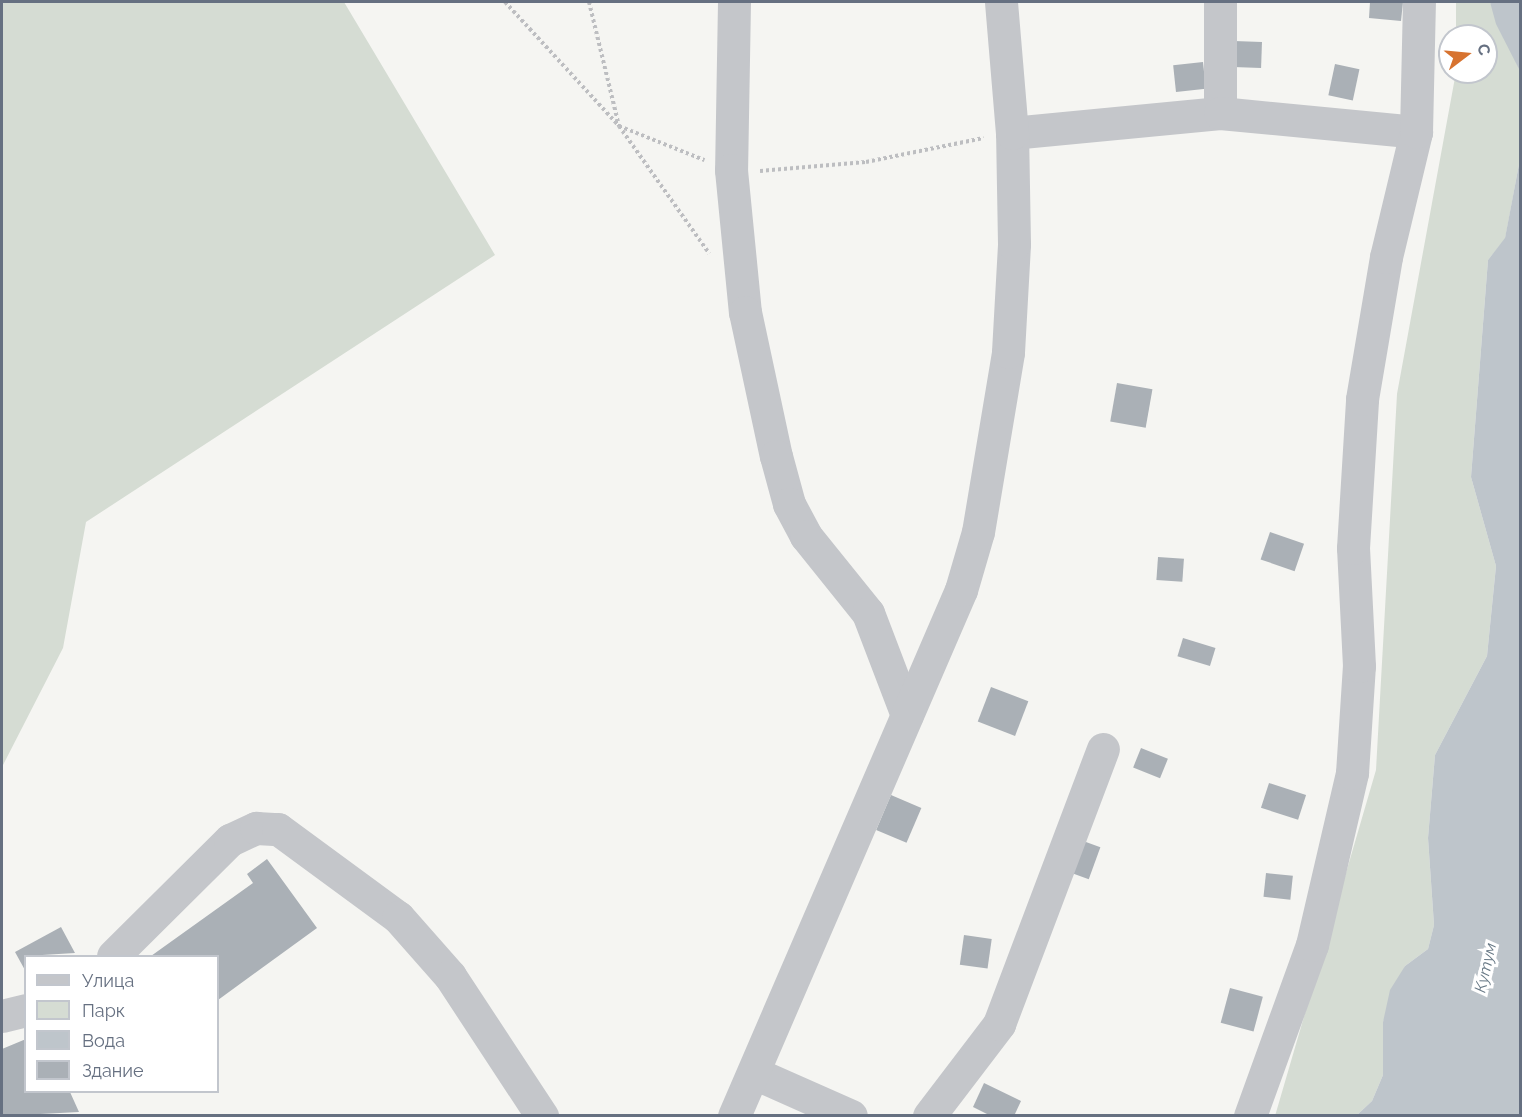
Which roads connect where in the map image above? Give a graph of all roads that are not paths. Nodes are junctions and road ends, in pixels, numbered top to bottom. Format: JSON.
{"nodes":[{"id":1,"x":734,"y":2,"type":"edge"},
{"id":2,"x":1001,"y":2,"type":"edge"},
{"id":3,"x":1220,"y":2,"type":"edge"},
{"id":4,"x":1419,"y":2,"type":"edge"},
{"id":5,"x":1220,"y":113,"type":"junction"},
{"id":6,"x":1012,"y":132,"type":"junction"},
{"id":7,"x":1416,"y":132,"type":"junction"},
{"id":8,"x":906,"y":715,"type":"junction"},
{"id":9,"x":1102,"y":749,"type":"dead end"},
{"id":10,"x":115,"y":955,"type":"edge"},
{"id":11,"x":24,"y":1010,"type":"edge"},
{"id":12,"x":2,"y":1016,"type":"edge"},
{"id":13,"x":754,"y":1072,"type":"junction"},
{"id":14,"x":542,"y":1116,"type":"edge"},
{"id":15,"x":734,"y":1116,"type":"edge"},
{"id":16,"x":851,"y":1116,"type":"edge"},
{"id":17,"x":928,"y":1116,"type":"edge"},
{"id":18,"x":1250,"y":1116,"type":"edge"}],
"edges":[{"from":1,"to":8,"type":"street"},
{"from":2,"to":6,"type":"street"},
{"from":3,"to":5,"type":"street"},
{"from":4,"to":7,"type":"street"},
{"from":5,"to":6,"type":"street"},
{"from":5,"to":7,"type":"street"},
{"from":6,"to":8,"type":"street"},
{"from":7,"to":18,"type":"street"},
{"from":8,"to":13,"type":"street"},
{"from":9,"to":17,"type":"street"},
{"from":10,"to":14,"type":"street"},
{"from":11,"to":12,"type":"street"},
{"from":13,"to":15,"type":"street"},
{"from":13,"to":16,"type":"street"}]}
